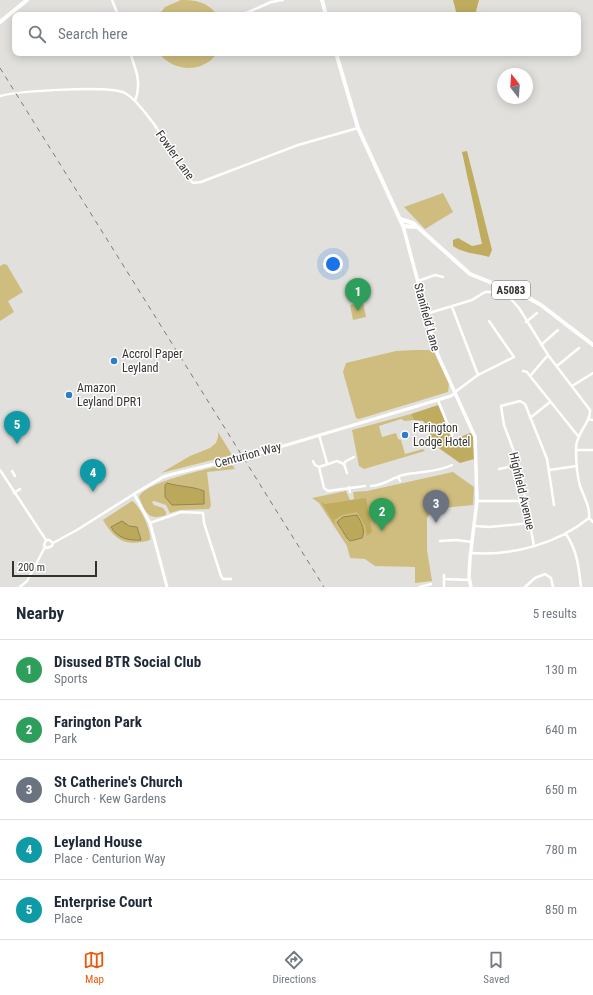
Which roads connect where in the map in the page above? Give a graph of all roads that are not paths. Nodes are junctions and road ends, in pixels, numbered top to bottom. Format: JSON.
{"nodes":[{"id":1,"x":27,"y":0,"type":"edge"},
{"id":2,"x":112,"y":0,"type":"edge"},
{"id":3,"x":283,"y":0,"type":"edge"},
{"id":4,"x":322,"y":0,"type":"edge"},
{"id":5,"x":12,"y":12,"type":"edge"},
{"id":6,"x":12,"y":12,"type":"edge"},
{"id":7,"x":117,"y":12,"type":"edge"},
{"id":8,"x":248,"y":12,"type":"edge"},
{"id":9,"x":325,"y":12,"type":"edge"},
{"id":10,"x":0,"y":22,"type":"edge"},
{"id":11,"x":131,"y":56,"type":"edge"},
{"id":12,"x":337,"y":56,"type":"edge"},
{"id":13,"x":2,"y":96,"type":"edge"},
{"id":14,"x":135,"y":101,"type":"junction"},
{"id":15,"x":358,"y":128,"type":"junction"},
{"id":16,"x":400,"y":219,"type":"junction"},
{"id":17,"x":403,"y":226,"type":"junction"},
{"id":18,"x":418,"y":228,"type":"junction"},
{"id":19,"x":444,"y":277,"type":"dead end"},
{"id":20,"x":418,"y":281,"type":"junction"},
{"id":21,"x":452,"y":307,"type":"junction"},
{"id":22,"x":537,"y":313,"type":"dead end"},
{"id":23,"x":426,"y":314,"type":"junction"},
{"id":24,"x":489,"y":321,"type":"dead end"},
{"id":25,"x":526,"y":322,"type":"junction"},
{"id":26,"x":558,"y":330,"type":"dead end"},
{"id":27,"x":541,"y":345,"type":"junction"},
{"id":28,"x":593,"y":345,"type":"edge"},
{"id":29,"x":579,"y":348,"type":"dead end"},
{"id":30,"x":548,"y":355,"type":"junction"},
{"id":31,"x":557,"y":366,"type":"junction"},
{"id":32,"x":523,"y":371,"type":"dead end"},
{"id":33,"x":593,"y":373,"type":"edge"},
{"id":34,"x":478,"y":375,"type":"junction"},
{"id":35,"x":530,"y":376,"type":"junction"},
{"id":36,"x":572,"y":386,"type":"junction"},
{"id":37,"x":455,"y":393,"type":"junction"},
{"id":38,"x":438,"y":400,"type":"junction"},
{"id":39,"x":550,"y":402,"type":"junction"},
{"id":40,"x":530,"y":418,"type":"junction"},
{"id":41,"x":588,"y":419,"type":"junction"},
{"id":42,"x":593,"y":420,"type":"edge"},
{"id":43,"x":319,"y":435,"type":"junction"},
{"id":44,"x":452,"y":435,"type":"dead end"},
{"id":45,"x":578,"y":436,"type":"junction"},
{"id":46,"x":576,"y":450,"type":"junction"},
{"id":47,"x":593,"y":450,"type":"edge"},
{"id":48,"x":354,"y":458,"type":"dead end"},
{"id":49,"x":314,"y":461,"type":"dead end"},
{"id":50,"x":327,"y":463,"type":"junction"},
{"id":51,"x":344,"y":464,"type":"junction"},
{"id":52,"x":452,"y":465,"type":"dead end"},
{"id":53,"x":519,"y":466,"type":"junction"},
{"id":54,"x":577,"y":466,"type":"junction"},
{"id":55,"x":319,"y":467,"type":"junction"},
{"id":56,"x":499,"y":469,"type":"dead end"},
{"id":57,"x":0,"y":470,"type":"edge"},
{"id":58,"x":549,"y":470,"type":"junction"},
{"id":59,"x":12,"y":471,"type":"dead end"},
{"id":60,"x":347,"y":473,"type":"dead end"},
{"id":61,"x":15,"y":476,"type":"dead end"},
{"id":62,"x":398,"y":477,"type":"junction"},
{"id":63,"x":400,"y":481,"type":"dead end"},
{"id":64,"x":365,"y":486,"type":"dead end"},
{"id":65,"x":371,"y":486,"type":"dead end"},
{"id":66,"x":348,"y":488,"type":"junction"},
{"id":67,"x":20,"y":489,"type":"dead end"},
{"id":68,"x":350,"y":492,"type":"dead end"},
{"id":69,"x":14,"y":493,"type":"junction"},
{"id":70,"x":134,"y":494,"type":"junction"},
{"id":71,"x":477,"y":501,"type":"junction"},
{"id":72,"x":526,"y":502,"type":"junction"},
{"id":73,"x":554,"y":505,"type":"dead end"},
{"id":74,"x":589,"y":518,"type":"junction"},
{"id":75,"x":593,"y":522,"type":"edge"},
{"id":76,"x":150,"y":523,"type":"junction"},
{"id":77,"x":530,"y":523,"type":"junction"},
{"id":78,"x":475,"y":526,"type":"junction"},
{"id":79,"x":566,"y":534,"type":"junction"},
{"id":80,"x":46,"y":540,"type":"junction"},
{"id":81,"x":440,"y":541,"type":"dead end"},
{"id":82,"x":53,"y":543,"type":"junction"},
{"id":83,"x":473,"y":543,"type":"junction"},
{"id":84,"x":534,"y":546,"type":"junction"},
{"id":85,"x":45,"y":547,"type":"junction"},
{"id":86,"x":471,"y":553,"type":"junction"},
{"id":87,"x":444,"y":575,"type":"dead end"},
{"id":88,"x":231,"y":579,"type":"dead end"},
{"id":89,"x":444,"y":579,"type":"junction"},
{"id":90,"x":470,"y":580,"type":"junction"},
{"id":91,"x":431,"y":584,"type":"dead end"},
{"id":92,"x":20,"y":587,"type":"edge"},
{"id":93,"x":167,"y":587,"type":"edge"},
{"id":94,"x":420,"y":587,"type":"edge"},
{"id":95,"x":444,"y":587,"type":"edge"},
{"id":96,"x":471,"y":587,"type":"edge"},
{"id":97,"x":525,"y":587,"type":"edge"},
{"id":98,"x":553,"y":587,"type":"edge"},
{"id":99,"x":581,"y":587,"type":"edge"}],
"edges":[{"from":1,"to":6,"type":"main road"},
{"from":2,"to":7,"type":"street"},
{"from":3,"to":8,"type":"street"},
{"from":4,"to":9,"type":"main road"},
{"from":5,"to":10,"type":"main road"},
{"from":11,"to":14,"type":"street"},
{"from":12,"to":15,"type":"main road","name":"Stanifield Lane"},
{"from":13,"to":14,"type":"street","name":"Fowler Lane"},
{"from":14,"to":15,"type":"street","name":"Fowler Lane"},
{"from":15,"to":16,"type":"main road","name":"Stanifield Lane"},
{"from":16,"to":17,"type":"main road","name":"Stanifield Lane"},
{"from":16,"to":18,"type":"main road","number":"A5083"},
{"from":17,"to":18,"type":"main road"},
{"from":17,"to":20,"type":"main road","name":"Stanifield Lane"},
{"from":18,"to":28,"type":"main road","number":"A5083"},
{"from":19,"to":20,"type":"street"},
{"from":20,"to":23,"type":"main road","name":"Stanifield Lane"},
{"from":21,"to":23,"type":"street"},
{"from":21,"to":25,"type":"street"},
{"from":21,"to":34,"type":"street"},
{"from":22,"to":25,"type":"street"},
{"from":23,"to":37,"type":"main road","name":"Stanifield Lane"},
{"from":24,"to":34,"type":"street"},
{"from":25,"to":27,"type":"street"},
{"from":26,"to":27,"type":"street"},
{"from":27,"to":30,"type":"street"},
{"from":29,"to":31,"type":"street"},
{"from":30,"to":31,"type":"street"},
{"from":30,"to":35,"type":"street"},
{"from":31,"to":36,"type":"street"},
{"from":32,"to":35,"type":"street"},
{"from":33,"to":36,"type":"street"},
{"from":34,"to":37,"type":"street"},
{"from":35,"to":39,"type":"street"},
{"from":36,"to":41,"type":"street"},
{"from":37,"to":38,"type":"street","name":"Centurion Way"},
{"from":37,"to":71,"type":"main road","name":"Stanifield Lane"},
{"from":38,"to":43,"type":"street","name":"Centurion Way"},
{"from":38,"to":44,"type":"street"},
{"from":39,"to":40,"type":"street"},
{"from":39,"to":45,"type":"street"},
{"from":40,"to":53,"type":"street","name":"Highfield Avenue"},
{"from":40,"to":58,"type":"street"},
{"from":41,"to":42,"type":"street"},
{"from":41,"to":45,"type":"street"},
{"from":43,"to":50,"type":"street"},
{"from":43,"to":70,"type":"street","name":"Centurion Way"},
{"from":45,"to":46,"type":"street"},
{"from":46,"to":47,"type":"street"},
{"from":46,"to":54,"type":"street"},
{"from":48,"to":51,"type":"street"},
{"from":49,"to":55,"type":"street"},
{"from":50,"to":51,"type":"street"},
{"from":50,"to":55,"type":"street"},
{"from":51,"to":60,"type":"street"},
{"from":52,"to":62,"type":"street"},
{"from":53,"to":56,"type":"street"},
{"from":53,"to":72,"type":"street","name":"Highfield Avenue"},
{"from":54,"to":58,"type":"street"},
{"from":54,"to":74,"type":"street"},
{"from":55,"to":66,"type":"street"},
{"from":57,"to":69,"type":"street"},
{"from":58,"to":73,"type":"street"},
{"from":59,"to":61,"type":"street"},
{"from":62,"to":63,"type":"street"},
{"from":62,"to":65,"type":"street"},
{"from":64,"to":66,"type":"street"},
{"from":66,"to":68,"type":"street"},
{"from":67,"to":69,"type":"street"},
{"from":69,"to":80,"type":"street"},
{"from":70,"to":76,"type":"street"},
{"from":70,"to":82,"type":"street","name":"Centurion Way"},
{"from":71,"to":72,"type":"street"},
{"from":71,"to":78,"type":"main road","name":"Stanifield Lane"},
{"from":72,"to":77,"type":"street","name":"Highfield Avenue"},
{"from":74,"to":75,"type":"street"},
{"from":74,"to":79,"type":"street"},
{"from":76,"to":88,"type":"street"},
{"from":76,"to":93,"type":"street"},
{"from":77,"to":78,"type":"street"},
{"from":77,"to":84,"type":"street","name":"Highfield Avenue"},
{"from":78,"to":83,"type":"main road","name":"Stanifield Lane"},
{"from":79,"to":84,"type":"street"},
{"from":79,"to":99,"type":"street"},
{"from":80,"to":82,"type":"street"},
{"from":80,"to":85,"type":"street"},
{"from":81,"to":83,"type":"street"},
{"from":82,"to":85,"type":"street"},
{"from":83,"to":86,"type":"main road","name":"Stanifield Lane"},
{"from":84,"to":86,"type":"street"},
{"from":85,"to":92,"type":"street"},
{"from":86,"to":90,"type":"main road","name":"Stanifield Lane"},
{"from":87,"to":89,"type":"street"},
{"from":89,"to":90,"type":"street"},
{"from":89,"to":95,"type":"street"},
{"from":90,"to":96,"type":"main road","name":"Stanifield Lane"},
{"from":91,"to":94,"type":"street"},
{"from":97,"to":98,"type":"street"}]}
